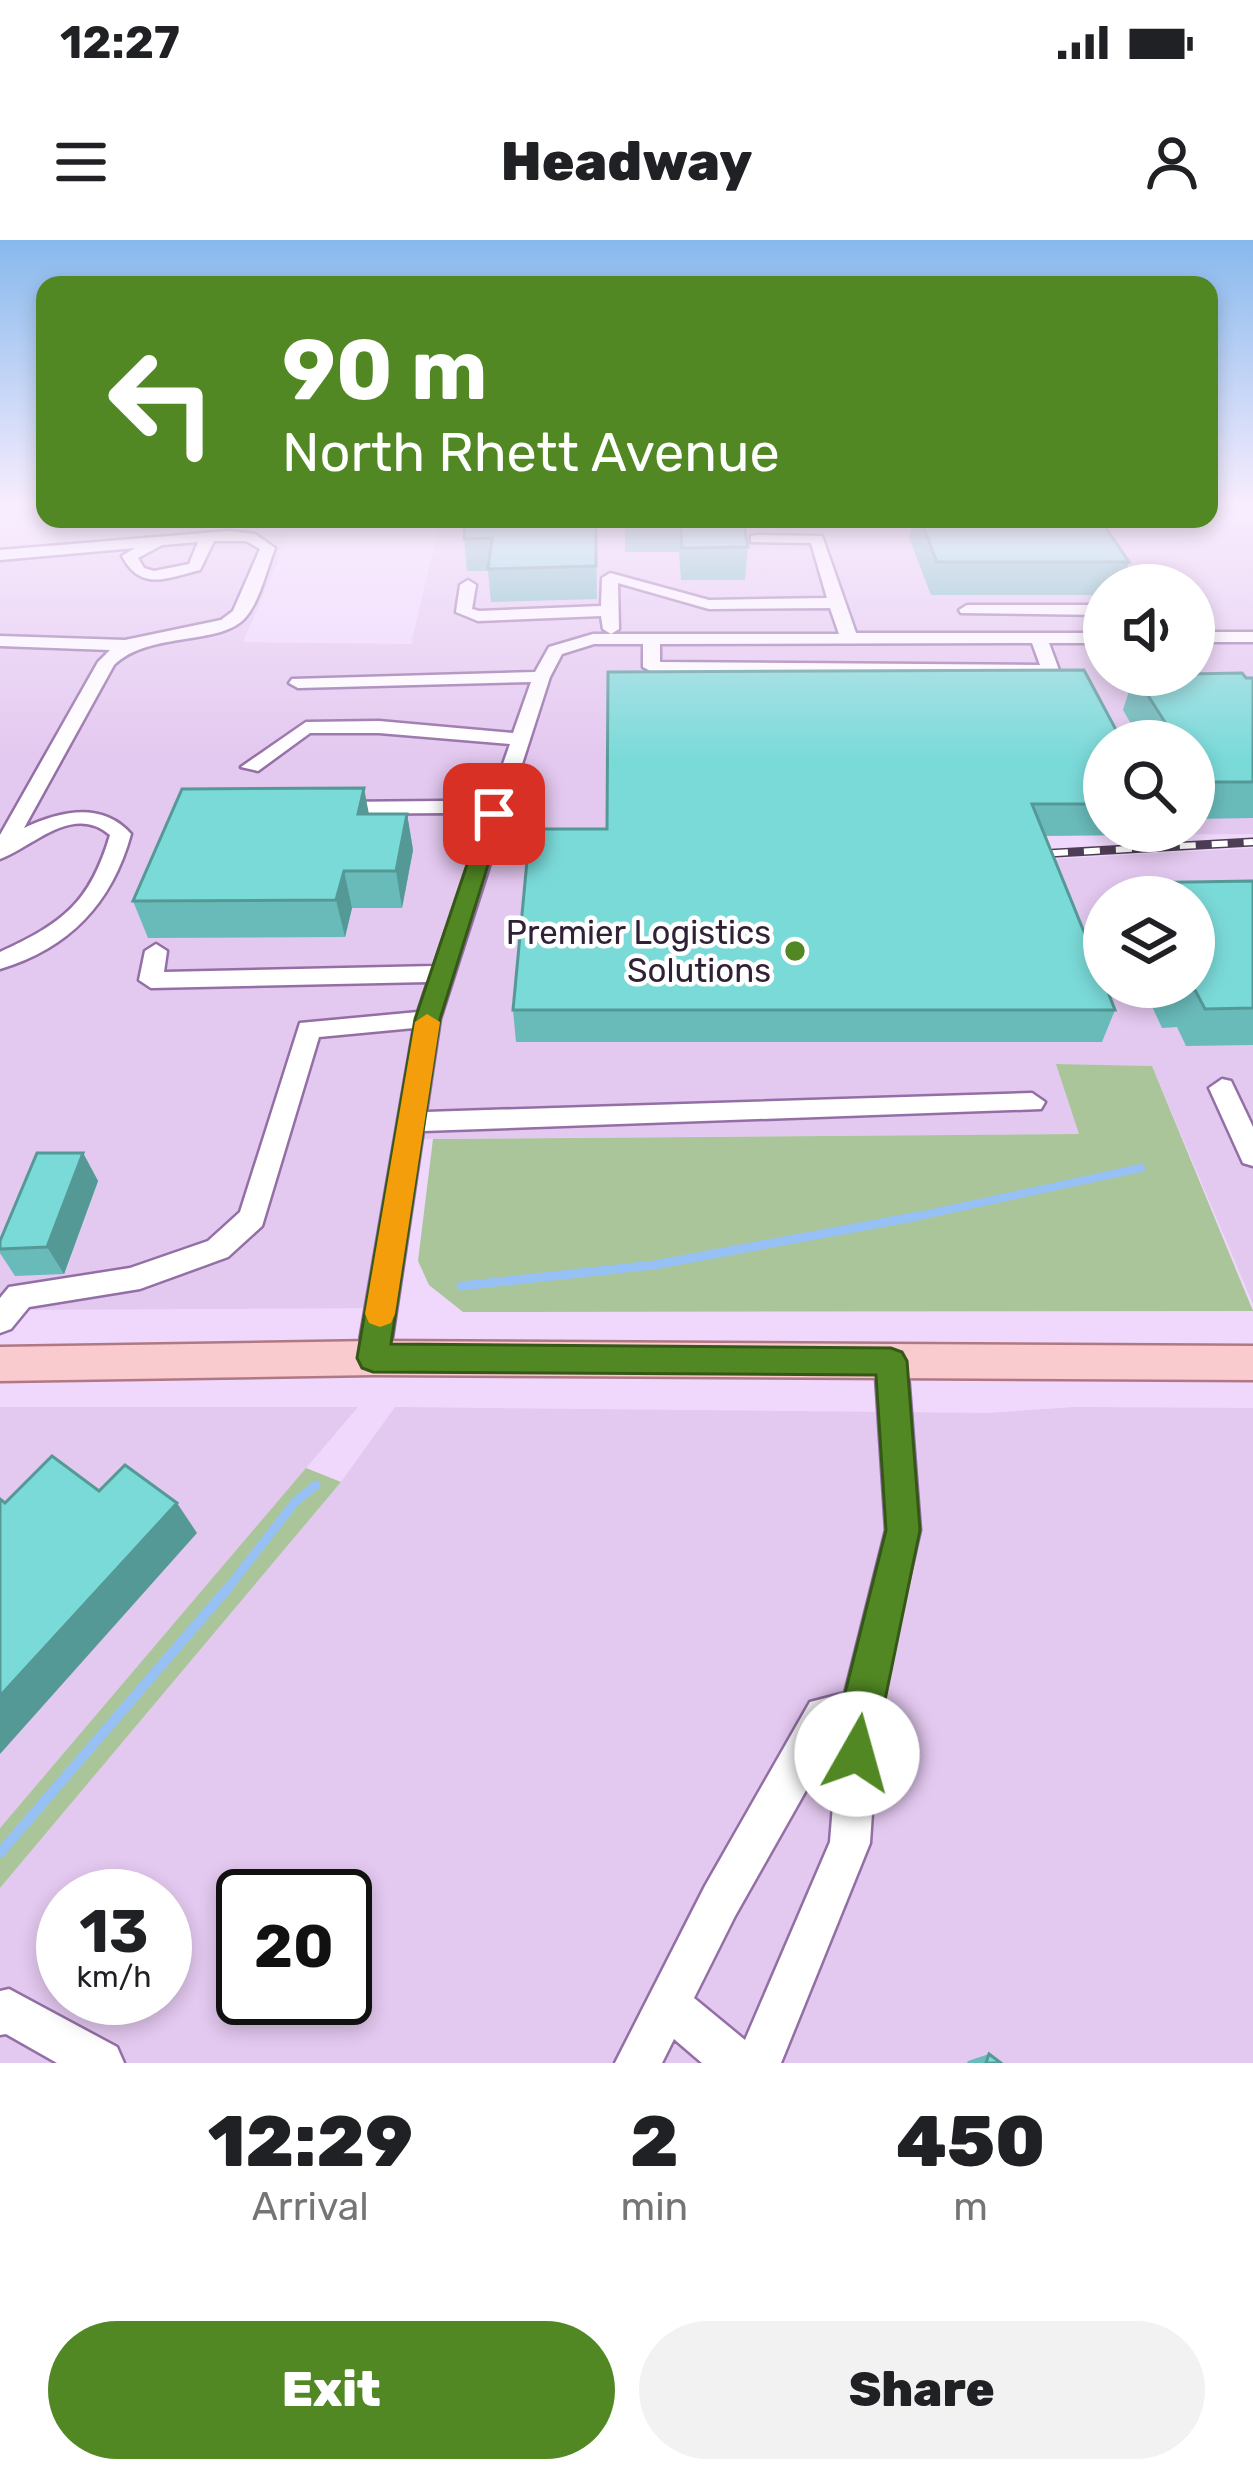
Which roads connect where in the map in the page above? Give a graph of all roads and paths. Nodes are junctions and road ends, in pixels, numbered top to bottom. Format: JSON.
{"nodes":[{"id":1,"x":250,"y":589,"type":"edge"},
{"id":2,"x":467,"y":589,"type":"edge"},
{"id":3,"x":610,"y":589,"type":"edge"},
{"id":4,"x":652,"y":589,"type":"edge"},
{"id":5,"x":832,"y":589,"type":"edge"},
{"id":6,"x":836,"y":603,"type":"junction"},
{"id":7,"x":967,"y":610,"type":"dead end"},
{"id":8,"x":1014,"y":610,"type":"junction"},
{"id":9,"x":1083,"y":610,"type":"edge"},
{"id":10,"x":609,"y":611,"type":"junction"},
{"id":11,"x":849,"y":638,"type":"junction"},
{"id":12,"x":1034,"y":638,"type":"junction"},
{"id":13,"x":1083,"y":638,"type":"edge"},
{"id":14,"x":1215,"y":638,"type":"edge"},
{"id":15,"x":612,"y":639,"type":"junction"},
{"id":16,"x":651,"y":639,"type":"junction"},
{"id":17,"x":1252,"y":639,"type":"edge"},
{"id":18,"x":0,"y":641,"type":"edge"},
{"id":19,"x":125,"y":645,"type":"junction"},
{"id":20,"x":541,"y":676,"type":"junction"},
{"id":21,"x":298,"y":683,"type":"dead end"},
{"id":22,"x":520,"y":739,"type":"junction"},
{"id":23,"x":251,"y":766,"type":"dead end"},
{"id":24,"x":324,"y":808,"type":"edge"},
{"id":25,"x":494,"y":814,"type":"junction"},
{"id":26,"x":0,"y":855,"type":"edge"},
{"id":27,"x":156,"y":951,"type":"dead end"},
{"id":28,"x":0,"y":961,"type":"edge"},
{"id":29,"x":440,"y":974,"type":"junction"},
{"id":30,"x":428,"y":1019,"type":"junction"},
{"id":31,"x":1222,"y":1088,"type":"dead end"},
{"id":32,"x":1032,"y":1102,"type":"dead end"},
{"id":33,"x":411,"y":1123,"type":"junction"},
{"id":34,"x":1249,"y":1139,"type":"edge"},
{"id":35,"x":0,"y":1320,"type":"edge"},
{"id":36,"x":373,"y":1358,"type":"junction"},
{"id":37,"x":891,"y":1361,"type":"junction"},
{"id":38,"x":1253,"y":1363,"type":"edge"},
{"id":39,"x":0,"y":1364,"type":"edge"},
{"id":40,"x":860,"y":1709,"type":"junction"},
{"id":41,"x":668,"y":2005,"type":"junction"},
{"id":42,"x":0,"y":2013,"type":"edge"},
{"id":43,"x":101,"y":2063,"type":"edge"},
{"id":44,"x":638,"y":2063,"type":"edge"},
{"id":45,"x":737,"y":2063,"type":"edge"},
{"id":46,"x":758,"y":2063,"type":"edge"}],
"edges":[{"from":1,"to":19,"type":"street"},
{"from":2,"to":10,"type":"street"},
{"from":3,"to":10,"type":"street"},
{"from":4,"to":6,"type":"street"},
{"from":5,"to":6,"type":"street"},
{"from":6,"to":11,"type":"street"},
{"from":7,"to":8,"type":"street"},
{"from":8,"to":9,"type":"street"},
{"from":8,"to":12,"type":"street"},
{"from":10,"to":15,"type":"street"},
{"from":11,"to":12,"type":"street"},
{"from":11,"to":16,"type":"street"},
{"from":12,"to":13,"type":"street"},
{"from":12,"to":16,"type":"street"},
{"from":14,"to":17,"type":"street"},
{"from":15,"to":16,"type":"street"},
{"from":15,"to":20,"type":"street"},
{"from":18,"to":19,"type":"street"},
{"from":19,"to":26,"type":"street"},
{"from":20,"to":21,"type":"street"},
{"from":20,"to":22,"type":"street"},
{"from":22,"to":23,"type":"street"},
{"from":22,"to":25,"type":"street"},
{"from":24,"to":25,"type":"street"},
{"from":25,"to":29,"type":"street"},
{"from":26,"to":28,"type":"street"},
{"from":27,"to":29,"type":"street"},
{"from":29,"to":30,"type":"street"},
{"from":30,"to":33,"type":"street"},
{"from":30,"to":35,"type":"street"},
{"from":31,"to":34,"type":"street"},
{"from":32,"to":33,"type":"street"},
{"from":33,"to":36,"type":"street"},
{"from":36,"to":37,"type":"main road"},
{"from":36,"to":39,"type":"main road"},
{"from":37,"to":38,"type":"main road"},
{"from":37,"to":40,"type":"street"},
{"from":40,"to":41,"type":"street"},
{"from":40,"to":46,"type":"street"},
{"from":41,"to":44,"type":"street"},
{"from":41,"to":45,"type":"street"},
{"from":42,"to":43,"type":"street"}]}
